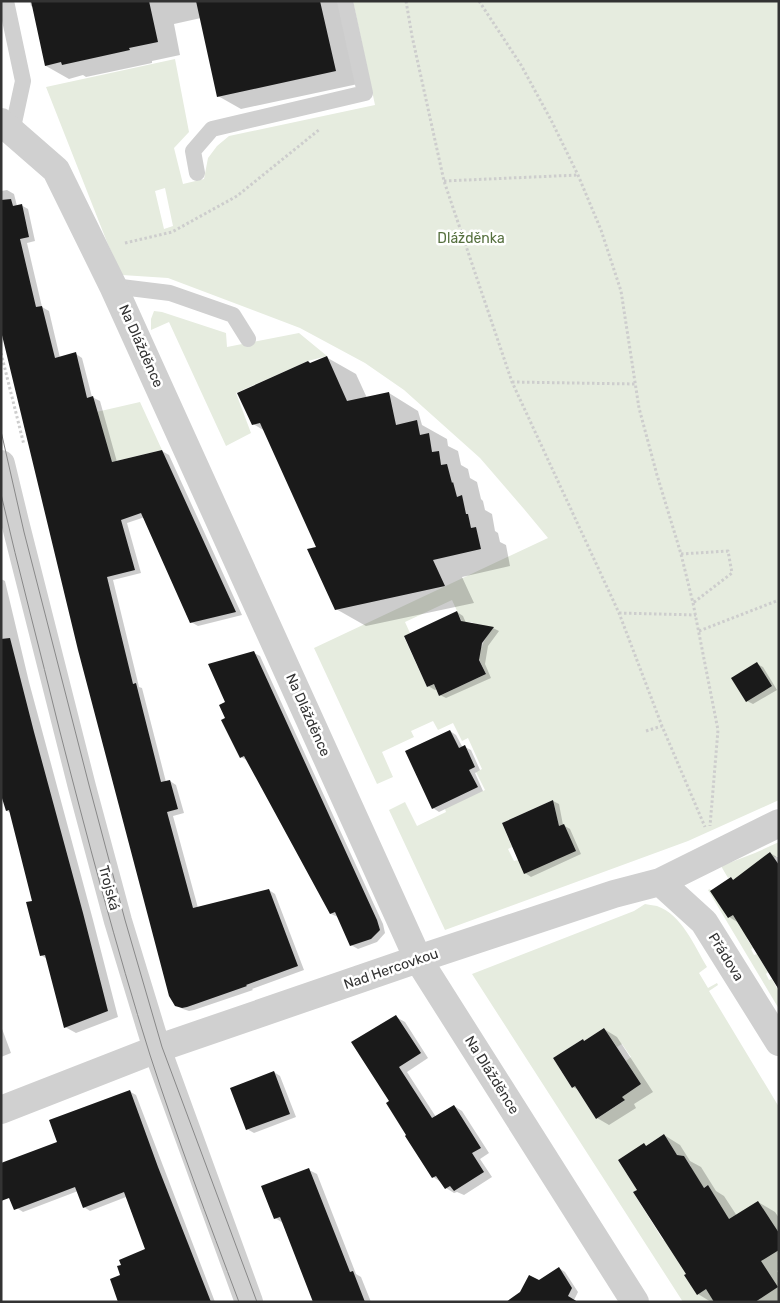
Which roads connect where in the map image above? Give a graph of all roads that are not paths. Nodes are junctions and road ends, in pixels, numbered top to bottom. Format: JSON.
{"nodes":[{"id":1,"x":6,"y":1,"type":"edge"},
{"id":2,"x":345,"y":1,"type":"edge"},
{"id":3,"x":7,"y":127,"type":"edge"},
{"id":4,"x":197,"y":173,"type":"dead end"},
{"id":5,"x":113,"y":286,"type":"junction"},
{"id":6,"x":248,"y":338,"type":"dead end"},
{"id":7,"x":1,"y":464,"type":"edge"},
{"id":8,"x":10,"y":538,"type":"edge"},
{"id":9,"x":779,"y":823,"type":"edge"},
{"id":10,"x":660,"y":882,"type":"junction"},
{"id":11,"x":418,"y":959,"type":"junction"},
{"id":12,"x":779,"y":1042,"type":"edge"},
{"id":13,"x":156,"y":1050,"type":"junction"},
{"id":14,"x":1,"y":1110,"type":"edge"},
{"id":15,"x":249,"y":1302,"type":"edge"},
{"id":16,"x":636,"y":1302,"type":"edge"}],
"edges":[{"from":1,"to":3,"type":"lane"},
{"from":2,"to":4,"type":"lane"},
{"from":3,"to":5,"type":"street","name":"Na Dlážděnce"},
{"from":5,"to":6,"type":"lane"},
{"from":5,"to":11,"type":"street","name":"Na Dlážděnce"},
{"from":7,"to":8,"type":"street","name":"Trojská"},
{"from":8,"to":13,"type":"street","name":"Trojská"},
{"from":9,"to":10,"type":"street","name":"Nad Hercovkou"},
{"from":10,"to":11,"type":"street","name":"Nad Hercovkou"},
{"from":10,"to":12,"type":"street","name":"Přádova"},
{"from":11,"to":13,"type":"street","name":"Nad Hercovkou"},
{"from":11,"to":16,"type":"street","name":"Na Dlážděnce"},
{"from":13,"to":14,"type":"street","name":"Nad Hercovkou"},
{"from":13,"to":15,"type":"street","name":"Trojská"}]}
